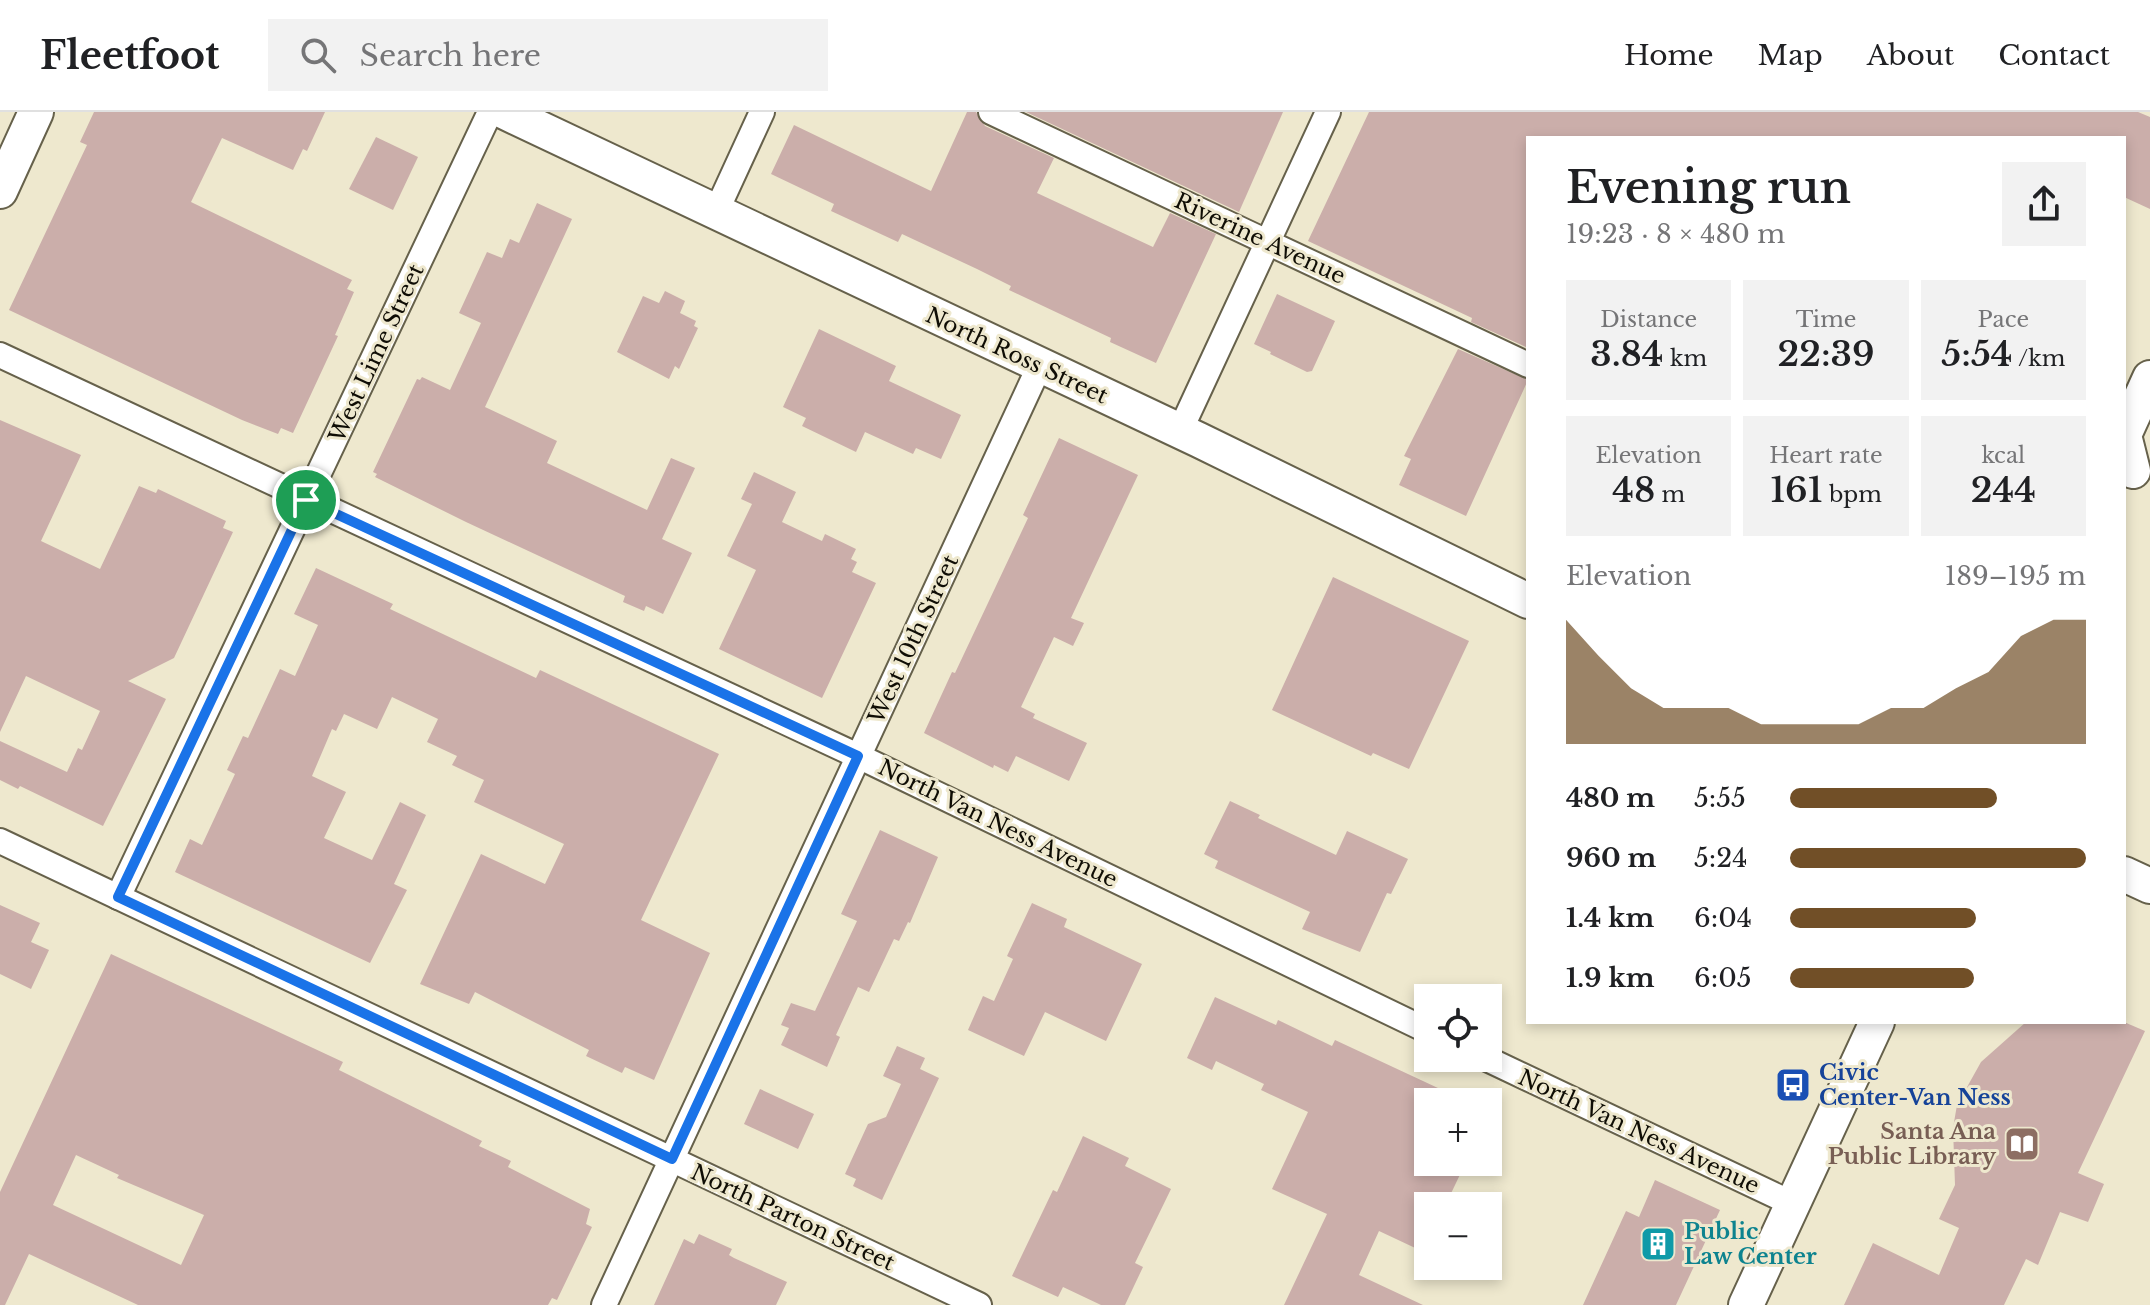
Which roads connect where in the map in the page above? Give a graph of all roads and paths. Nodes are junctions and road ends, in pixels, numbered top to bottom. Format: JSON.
{"nodes":[{"id":1,"x":36,"y":112,"type":"edge"},
{"id":2,"x":490,"y":112,"type":"edge"},
{"id":3,"x":505,"y":112,"type":"edge"},
{"id":4,"x":762,"y":112,"type":"edge"},
{"id":5,"x":991,"y":112,"type":"edge"},
{"id":6,"x":1328,"y":112,"type":"edge"},
{"id":7,"x":0,"y":191,"type":"edge"},
{"id":8,"x":716,"y":212,"type":"junction"},
{"id":9,"x":1268,"y":242,"type":"junction"},
{"id":10,"x":0,"y":355,"type":"edge"},
{"id":11,"x":1526,"y":364,"type":"edge"},
{"id":12,"x":1040,"y":365,"type":"junction"},
{"id":13,"x":2150,"y":378,"type":"edge"},
{"id":14,"x":1180,"y":431,"type":"junction"},
{"id":15,"x":2126,"y":431,"type":"edge"},
{"id":16,"x":2126,"y":441,"type":"edge"},
{"id":17,"x":2136,"y":472,"type":"edge"},
{"id":18,"x":306,"y":500,"type":"junction"},
{"id":19,"x":1526,"y":600,"type":"edge"},
{"id":20,"x":858,"y":756,"type":"junction"},
{"id":21,"x":0,"y":841,"type":"edge"},
{"id":22,"x":2126,"y":875,"type":"edge"},
{"id":23,"x":2150,"y":886,"type":"edge"},
{"id":24,"x":118,"y":897,"type":"junction"},
{"id":25,"x":1414,"y":1024,"type":"edge"},
{"id":26,"x":1876,"y":1024,"type":"edge"},
{"id":27,"x":1502,"y":1066,"type":"edge"},
{"id":28,"x":672,"y":1159,"type":"junction"},
{"id":29,"x":1793,"y":1204,"type":"junction"},
{"id":30,"x":604,"y":1305,"type":"edge"},
{"id":31,"x":979,"y":1305,"type":"edge"},
{"id":32,"x":1746,"y":1305,"type":"edge"}],
"edges":[{"from":1,"to":7,"type":"street"},
{"from":2,"to":18,"type":"street","name":"West Lime Street"},
{"from":3,"to":8,"type":"street","name":"North Ross Street"},
{"from":4,"to":8,"type":"street"},
{"from":5,"to":9,"type":"street","name":"Riverine Avenue"},
{"from":6,"to":9,"type":"street"},
{"from":8,"to":12,"type":"street","name":"North Ross Street"},
{"from":9,"to":11,"type":"street","name":"Riverine Avenue"},
{"from":9,"to":14,"type":"street"},
{"from":10,"to":18,"type":"street","name":"North Van Ness Avenue"},
{"from":12,"to":14,"type":"street","name":"North Ross Street"},
{"from":12,"to":20,"type":"street","name":"West 10th Street"},
{"from":13,"to":15,"type":"street"},
{"from":14,"to":19,"type":"street","name":"North Ross Street"},
{"from":16,"to":17,"type":"street"},
{"from":18,"to":20,"type":"street","name":"North Van Ness Avenue"},
{"from":18,"to":24,"type":"street","name":"West Lime Street"},
{"from":20,"to":25,"type":"street","name":"North Van Ness Avenue"},
{"from":20,"to":28,"type":"street","name":"West 10th Street"},
{"from":21,"to":24,"type":"street","name":"North Parton Street"},
{"from":22,"to":23,"type":"street"},
{"from":24,"to":28,"type":"street","name":"North Parton Street"},
{"from":26,"to":29,"type":"street"},
{"from":27,"to":29,"type":"street","name":"North Van Ness Avenue"},
{"from":28,"to":30,"type":"street","name":"West 10th Street"},
{"from":28,"to":31,"type":"street","name":"North Parton Street"},
{"from":29,"to":32,"type":"street"}]}
